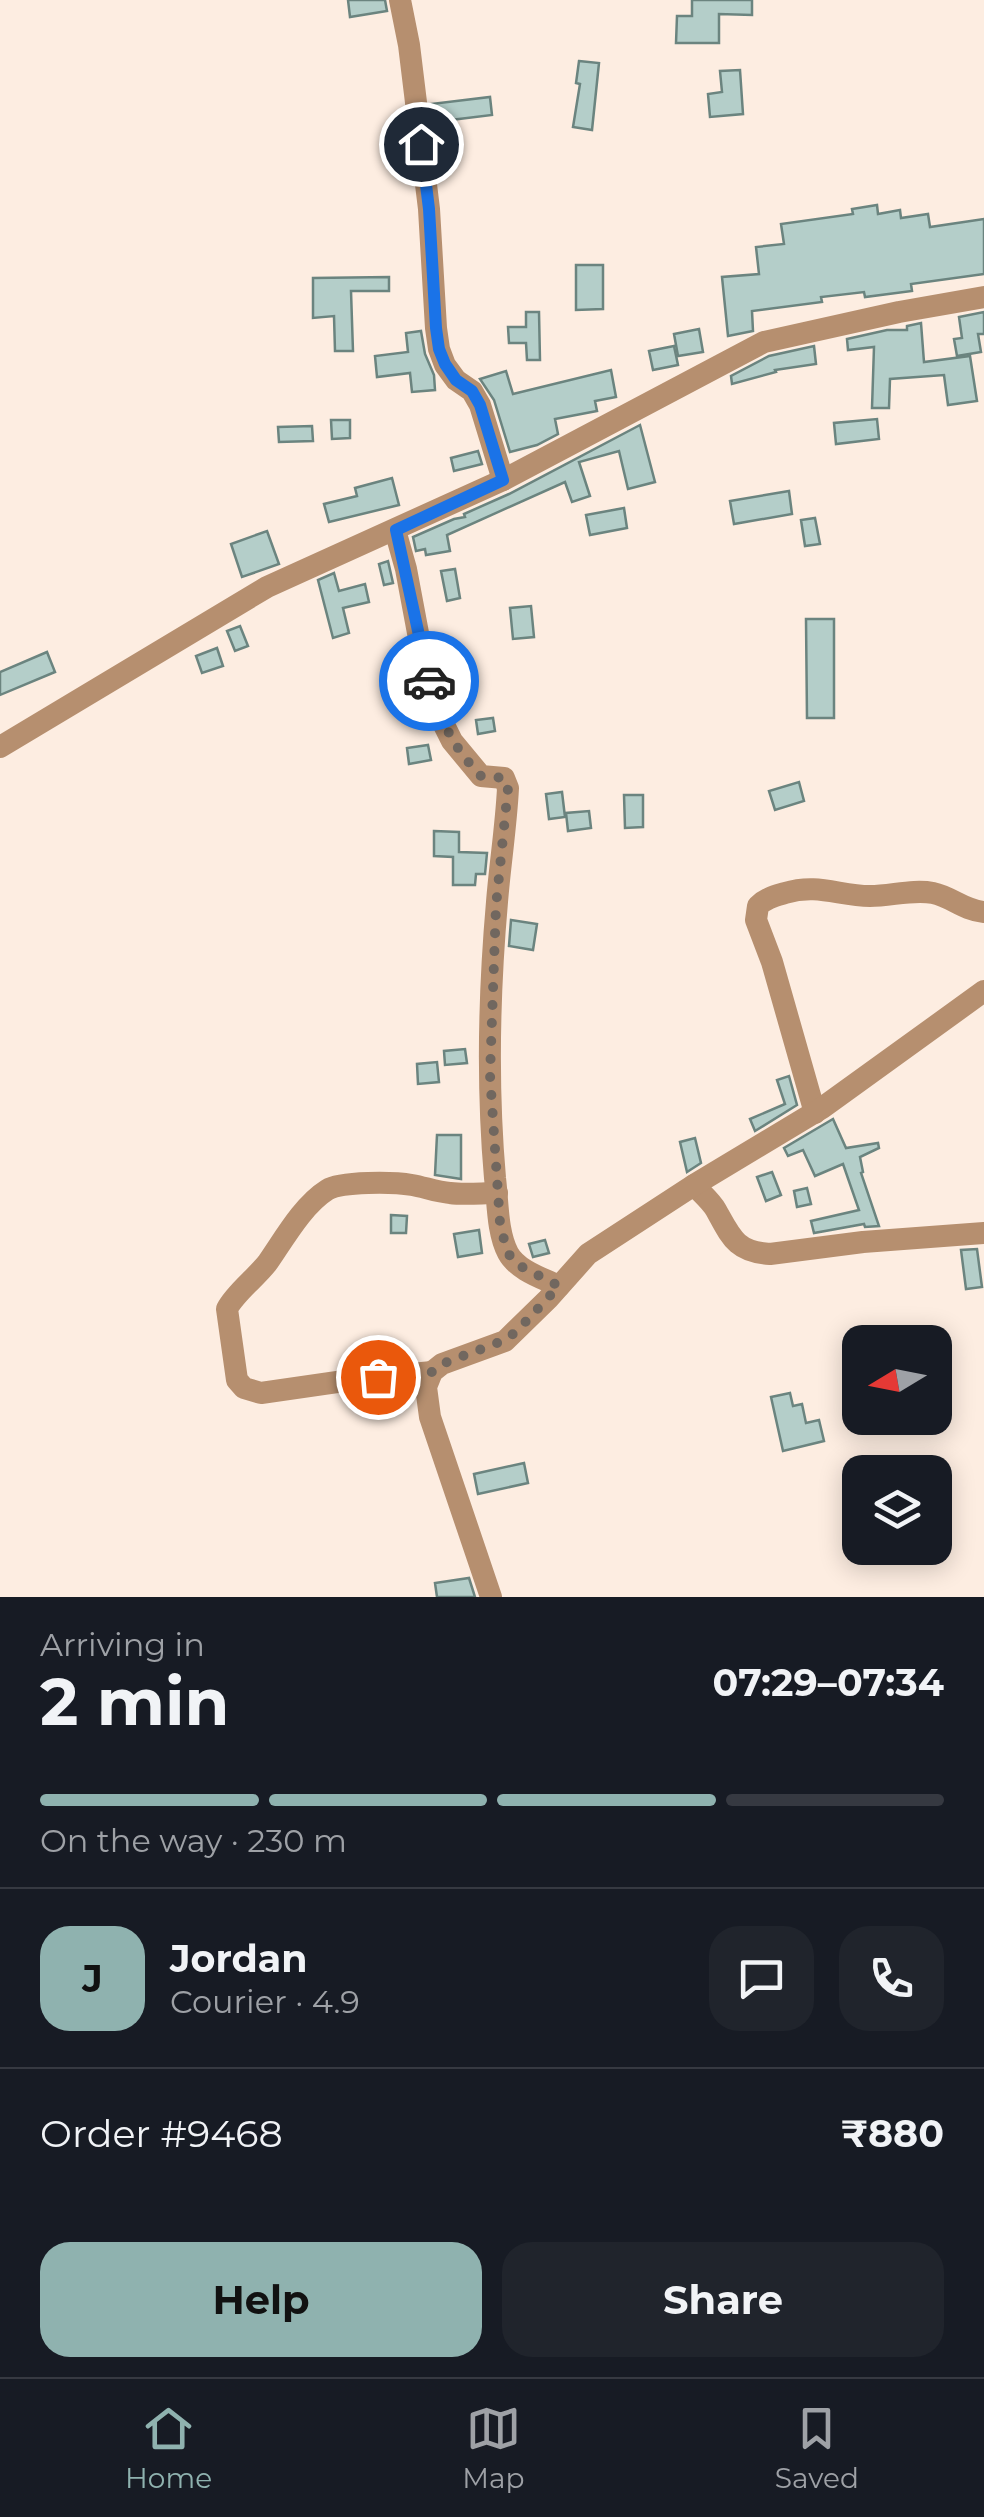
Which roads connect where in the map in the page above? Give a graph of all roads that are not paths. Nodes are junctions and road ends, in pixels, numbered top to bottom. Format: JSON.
{"nodes":[{"id":1,"x":400,"y":0,"type":"edge"},
{"id":2,"x":984,"y":297,"type":"edge"},
{"id":3,"x":503,"y":480,"type":"junction"},
{"id":4,"x":396,"y":530,"type":"junction"},
{"id":5,"x":0,"y":746,"type":"edge"},
{"id":6,"x":984,"y":912,"type":"edge"},
{"id":7,"x":984,"y":991,"type":"edge"},
{"id":8,"x":815,"y":1112,"type":"junction"},
{"id":9,"x":694,"y":1186,"type":"junction"},
{"id":10,"x":497,"y":1193,"type":"junction"},
{"id":11,"x":984,"y":1234,"type":"edge"},
{"id":12,"x":559,"y":1286,"type":"junction"},
{"id":13,"x":432,"y":1372,"type":"junction"},
{"id":14,"x":490,"y":1597,"type":"edge"}],
"edges":[{"from":1,"to":3,"type":"street"},
{"from":2,"to":3,"type":"street"},
{"from":3,"to":4,"type":"street"},
{"from":4,"to":5,"type":"street"},
{"from":4,"to":10,"type":"street"},
{"from":6,"to":8,"type":"street"},
{"from":7,"to":8,"type":"street"},
{"from":8,"to":9,"type":"street"},
{"from":9,"to":11,"type":"street"},
{"from":9,"to":12,"type":"street"},
{"from":10,"to":12,"type":"street"},
{"from":10,"to":13,"type":"street"},
{"from":12,"to":13,"type":"street"},
{"from":13,"to":14,"type":"street"}]}
